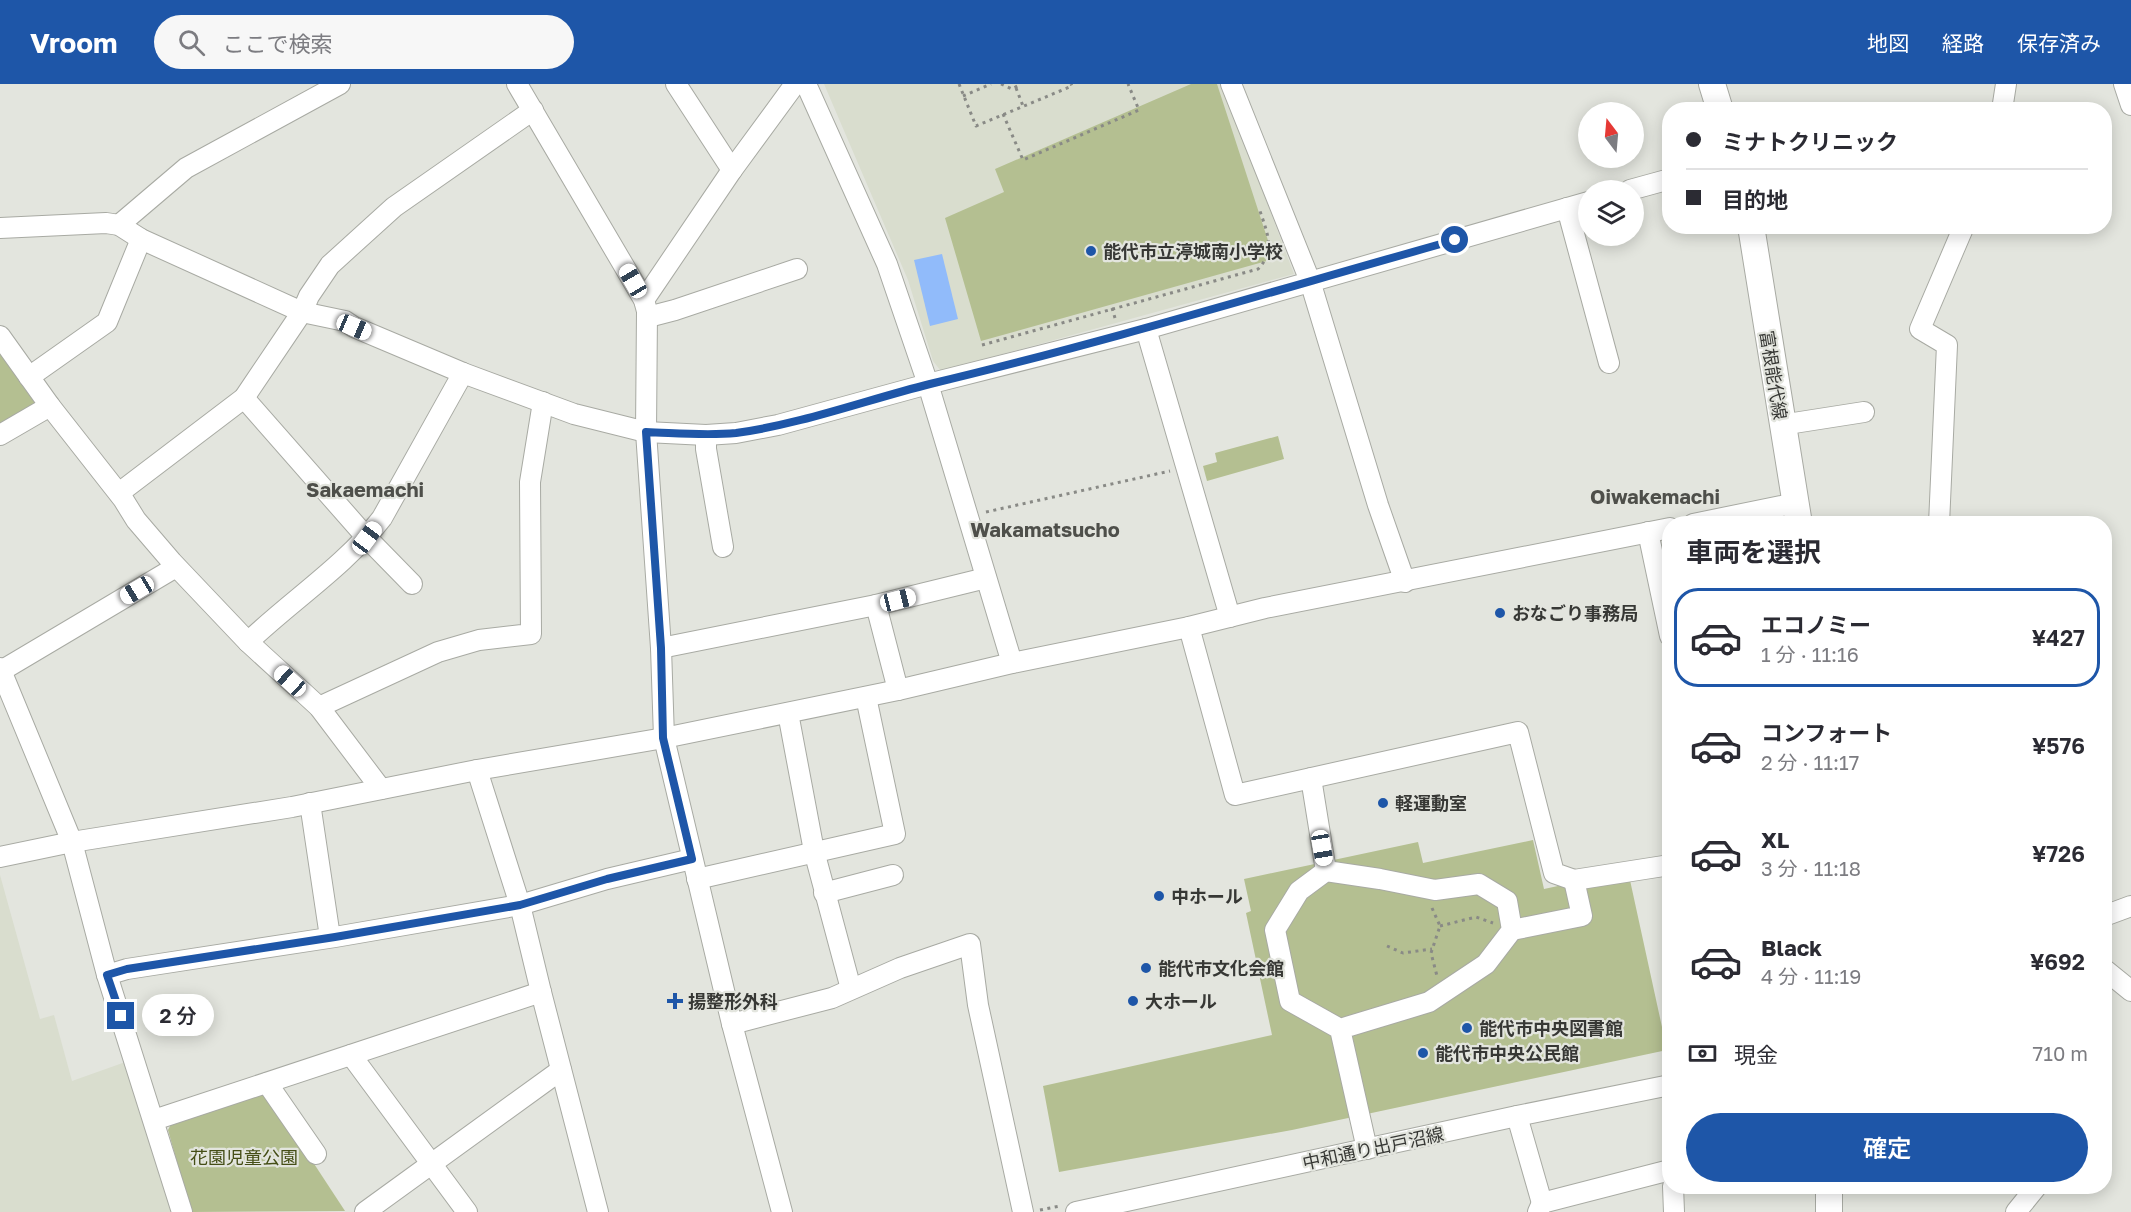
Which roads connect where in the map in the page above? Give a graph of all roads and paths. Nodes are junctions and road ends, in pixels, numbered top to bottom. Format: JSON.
{"nodes":[{"id":1,"x":340,"y":84,"type":"edge"},
{"id":2,"x":517,"y":84,"type":"edge"},
{"id":3,"x":676,"y":84,"type":"edge"},
{"id":4,"x":795,"y":84,"type":"edge"},
{"id":5,"x":806,"y":84,"type":"edge"},
{"id":6,"x":959,"y":84,"type":"edge"},
{"id":7,"x":991,"y":84,"type":"edge"},
{"id":8,"x":1001,"y":84,"type":"edge"},
{"id":9,"x":1021,"y":84,"type":"edge"},
{"id":10,"x":1071,"y":84,"type":"edge"},
{"id":11,"x":1128,"y":84,"type":"edge"},
{"id":12,"x":1231,"y":84,"type":"edge"},
{"id":13,"x":1712,"y":84,"type":"edge"},
{"id":14,"x":2006,"y":84,"type":"edge"},
{"id":15,"x":2124,"y":84,"type":"edge"},
{"id":16,"x":1016,"y":88,"type":"junction"},
{"id":17,"x":963,"y":96,"type":"junction"},
{"id":18,"x":1718,"y":102,"type":"edge"},
{"id":19,"x":2003,"y":102,"type":"edge"},
{"id":20,"x":2131,"y":105,"type":"edge"},
{"id":21,"x":1023,"y":106,"type":"junction"},
{"id":22,"x":533,"y":110,"type":"junction"},
{"id":23,"x":1003,"y":114,"type":"junction"},
{"id":24,"x":732,"y":170,"type":"junction"},
{"id":25,"x":1662,"y":181,"type":"edge"},
{"id":26,"x":1644,"y":186,"type":"edge"},
{"id":27,"x":1257,"y":203,"type":"dead end"},
{"id":28,"x":1578,"y":205,"type":"edge"},
{"id":29,"x":1567,"y":208,"type":"junction"},
{"id":30,"x":119,"y":225,"type":"junction"},
{"id":31,"x":0,"y":228,"type":"edge"},
{"id":32,"x":1752,"y":234,"type":"edge"},
{"id":33,"x":1961,"y":234,"type":"edge"},
{"id":34,"x":141,"y":239,"type":"junction"},
{"id":35,"x":797,"y":268,"type":"dead end"},
{"id":36,"x":1310,"y":281,"type":"junction"},
{"id":37,"x":646,"y":308,"type":"junction"},
{"id":38,"x":1112,"y":309,"type":"junction"},
{"id":39,"x":302,"y":312,"type":"junction"},
{"id":40,"x":1115,"y":318,"type":"dead end"},
{"id":41,"x":1146,"y":329,"type":"junction"},
{"id":42,"x":0,"y":336,"type":"edge"},
{"id":43,"x":982,"y":345,"type":"dead end"},
{"id":44,"x":1609,"y":363,"type":"dead end"},
{"id":45,"x":463,"y":373,"type":"junction"},
{"id":46,"x":29,"y":377,"type":"junction"},
{"id":47,"x":928,"y":384,"type":"junction"},
{"id":48,"x":244,"y":398,"type":"junction"},
{"id":49,"x":543,"y":402,"type":"junction"},
{"id":50,"x":50,"y":406,"type":"junction"},
{"id":51,"x":1864,"y":411,"type":"dead end"},
{"id":52,"x":1781,"y":424,"type":"junction"},
{"id":53,"x":646,"y":432,"type":"junction"},
{"id":54,"x":0,"y":435,"type":"edge"},
{"id":55,"x":706,"y":435,"type":"junction"},
{"id":56,"x":1187,"y":467,"type":"junction"},
{"id":57,"x":119,"y":493,"type":"junction"},
{"id":58,"x":1798,"y":513,"type":"edge"},
{"id":59,"x":1770,"y":516,"type":"edge"},
{"id":60,"x":1939,"y":516,"type":"edge"},
{"id":61,"x":967,"y":517,"type":"junction"},
{"id":62,"x":1662,"y":529,"type":"edge"},
{"id":63,"x":1648,"y":532,"type":"junction"},
{"id":64,"x":367,"y":538,"type":"junction"},
{"id":65,"x":723,"y":547,"type":"dead end"},
{"id":66,"x":176,"y":567,"type":"junction"},
{"id":67,"x":986,"y":578,"type":"junction"},
{"id":68,"x":1405,"y":582,"type":"junction"},
{"id":69,"x":412,"y":584,"type":"dead end"},
{"id":70,"x":1662,"y":598,"type":"edge"},
{"id":71,"x":876,"y":605,"type":"junction"},
{"id":72,"x":1230,"y":617,"type":"junction"},
{"id":73,"x":1189,"y":627,"type":"junction"},
{"id":74,"x":248,"y":642,"type":"junction"},
{"id":75,"x":661,"y":648,"type":"junction"},
{"id":76,"x":1012,"y":663,"type":"junction"},
{"id":77,"x":1,"y":670,"type":"edge"},
{"id":78,"x":898,"y":690,"type":"junction"},
{"id":79,"x":866,"y":697,"type":"junction"},
{"id":80,"x":319,"y":707,"type":"junction"},
{"id":81,"x":788,"y":713,"type":"junction"},
{"id":82,"x":663,"y":738,"type":"junction"},
{"id":83,"x":477,"y":770,"type":"junction"},
{"id":84,"x":1311,"y":778,"type":"junction"},
{"id":85,"x":381,"y":789,"type":"junction"},
{"id":86,"x":310,"y":803,"type":"junction"},
{"id":87,"x":72,"y":842,"type":"junction"},
{"id":88,"x":814,"y":851,"type":"junction"},
{"id":89,"x":0,"y":857,"type":"edge"},
{"id":90,"x":692,"y":859,"type":"junction"},
{"id":91,"x":1662,"y":866,"type":"edge"},
{"id":92,"x":1326,"y":871,"type":"junction"},
{"id":93,"x":893,"y":875,"type":"dead end"},
{"id":94,"x":697,"y":879,"type":"junction"},
{"id":95,"x":1574,"y":880,"type":"junction"},
{"id":96,"x":1423,"y":887,"type":"junction"},
{"id":97,"x":824,"y":893,"type":"junction"},
{"id":98,"x":520,"y":905,"type":"junction"},
{"id":99,"x":2131,"y":906,"type":"edge"},
{"id":100,"x":2112,"y":913,"type":"edge"},
{"id":101,"x":1440,"y":926,"type":"junction"},
{"id":102,"x":1512,"y":930,"type":"junction"},
{"id":103,"x":330,"y":938,"type":"junction"},
{"id":104,"x":1387,"y":946,"type":"dead end"},
{"id":105,"x":1432,"y":950,"type":"junction"},
{"id":106,"x":107,"y":975,"type":"junction"},
{"id":107,"x":2112,"y":976,"type":"edge"},
{"id":108,"x":851,"y":989,"type":"junction"},
{"id":109,"x":2131,"y":991,"type":"edge"},
{"id":110,"x":541,"y":992,"type":"junction"},
{"id":111,"x":1442,"y":994,"type":"junction"},
{"id":112,"x":732,"y":1024,"type":"junction"},
{"id":113,"x":1340,"y":1029,"type":"junction"},
{"id":114,"x":351,"y":1054,"type":"junction"},
{"id":115,"x":561,"y":1070,"type":"junction"},
{"id":116,"x":267,"y":1083,"type":"junction"},
{"id":117,"x":1662,"y":1087,"type":"edge"},
{"id":118,"x":1517,"y":1116,"type":"junction"},
{"id":119,"x":154,"y":1120,"type":"junction"},
{"id":120,"x":1367,"y":1149,"type":"junction"},
{"id":121,"x":316,"y":1154,"type":"dead end"},
{"id":122,"x":432,"y":1165,"type":"junction"},
{"id":123,"x":1662,"y":1172,"type":"edge"},
{"id":124,"x":1673,"y":1194,"type":"edge"},
{"id":125,"x":1829,"y":1194,"type":"edge"},
{"id":126,"x":2031,"y":1194,"type":"edge"},
{"id":127,"x":1540,"y":1208,"type":"edge"},
{"id":128,"x":182,"y":1212,"type":"edge"},
{"id":129,"x":365,"y":1212,"type":"edge"},
{"id":130,"x":467,"y":1212,"type":"edge"},
{"id":131,"x":598,"y":1212,"type":"edge"},
{"id":132,"x":782,"y":1212,"type":"edge"},
{"id":133,"x":1023,"y":1212,"type":"edge"},
{"id":134,"x":1081,"y":1212,"type":"edge"},
{"id":135,"x":1674,"y":1212,"type":"edge"},
{"id":136,"x":1829,"y":1212,"type":"edge"},
{"id":137,"x":2016,"y":1212,"type":"edge"}],
"edges":[{"from":1,"to":30,"type":"street"},
{"from":2,"to":22,"type":"street"},
{"from":3,"to":24,"type":"street"},
{"from":4,"to":24,"type":"street"},
{"from":5,"to":47,"type":"street"},
{"from":6,"to":17,"type":"path"},
{"from":7,"to":17,"type":"path"},
{"from":8,"to":16,"type":"path"},
{"from":9,"to":16,"type":"path"},
{"from":10,"to":21,"type":"path"},
{"from":11,"to":23,"type":"path"},
{"from":12,"to":36,"type":"street"},
{"from":13,"to":18,"type":"main road"},
{"from":14,"to":19,"type":"street"},
{"from":15,"to":20,"type":"street"},
{"from":16,"to":21,"type":"path"},
{"from":17,"to":23,"type":"path"},
{"from":21,"to":23,"type":"path"},
{"from":22,"to":37,"type":"street"},
{"from":22,"to":39,"type":"street"},
{"from":24,"to":37,"type":"street"},
{"from":25,"to":26,"type":"street"},
{"from":27,"to":38,"type":"path"},
{"from":28,"to":29,"type":"street"},
{"from":29,"to":36,"type":"street"},
{"from":29,"to":44,"type":"street"},
{"from":30,"to":31,"type":"street"},
{"from":30,"to":34,"type":"street"},
{"from":32,"to":52,"type":"main road","name":"富根能代線"},
{"from":33,"to":60,"type":"street"},
{"from":34,"to":39,"type":"street"},
{"from":34,"to":46,"type":"street"},
{"from":35,"to":37,"type":"street"},
{"from":36,"to":41,"type":"street"},
{"from":36,"to":68,"type":"street"},
{"from":37,"to":53,"type":"street"},
{"from":38,"to":40,"type":"path"},
{"from":38,"to":43,"type":"path"},
{"from":39,"to":45,"type":"street"},
{"from":39,"to":48,"type":"street"},
{"from":41,"to":47,"type":"street"},
{"from":41,"to":56,"type":"street"},
{"from":42,"to":46,"type":"street"},
{"from":45,"to":49,"type":"street"},
{"from":45,"to":64,"type":"street"},
{"from":46,"to":50,"type":"street"},
{"from":47,"to":55,"type":"street"},
{"from":47,"to":61,"type":"street"},
{"from":48,"to":57,"type":"street"},
{"from":48,"to":64,"type":"street"},
{"from":49,"to":53,"type":"street"},
{"from":49,"to":80,"type":"street"},
{"from":50,"to":54,"type":"street"},
{"from":50,"to":57,"type":"street"},
{"from":51,"to":52,"type":"street"},
{"from":52,"to":58,"type":"main road","name":"富根能代線"},
{"from":53,"to":55,"type":"street"},
{"from":53,"to":75,"type":"street"},
{"from":55,"to":65,"type":"street"},
{"from":56,"to":61,"type":"path"},
{"from":56,"to":72,"type":"street"},
{"from":57,"to":66,"type":"street"},
{"from":58,"to":59,"type":"street"},
{"from":61,"to":67,"type":"street"},
{"from":62,"to":63,"type":"street"},
{"from":63,"to":68,"type":"street"},
{"from":63,"to":70,"type":"street"},
{"from":64,"to":69,"type":"street"},
{"from":64,"to":74,"type":"street"},
{"from":66,"to":74,"type":"street"},
{"from":66,"to":77,"type":"street"},
{"from":67,"to":71,"type":"street"},
{"from":67,"to":76,"type":"street"},
{"from":68,"to":72,"type":"street"},
{"from":71,"to":75,"type":"street"},
{"from":71,"to":78,"type":"street"},
{"from":72,"to":73,"type":"street"},
{"from":73,"to":76,"type":"street"},
{"from":73,"to":84,"type":"street"},
{"from":74,"to":80,"type":"street"},
{"from":75,"to":82,"type":"street"},
{"from":76,"to":78,"type":"street"},
{"from":77,"to":87,"type":"street"},
{"from":78,"to":79,"type":"street"},
{"from":79,"to":81,"type":"street"},
{"from":79,"to":88,"type":"street"},
{"from":80,"to":85,"type":"street"},
{"from":81,"to":82,"type":"street"},
{"from":81,"to":88,"type":"street"},
{"from":82,"to":83,"type":"street"},
{"from":82,"to":90,"type":"street"},
{"from":83,"to":85,"type":"street"},
{"from":83,"to":98,"type":"street"},
{"from":84,"to":92,"type":"street"},
{"from":84,"to":95,"type":"street"},
{"from":85,"to":86,"type":"street"},
{"from":86,"to":87,"type":"street"},
{"from":86,"to":103,"type":"street"},
{"from":87,"to":89,"type":"street"},
{"from":87,"to":106,"type":"street"},
{"from":88,"to":94,"type":"street"},
{"from":88,"to":97,"type":"street"},
{"from":90,"to":94,"type":"street"},
{"from":90,"to":98,"type":"street"},
{"from":91,"to":95,"type":"street"},
{"from":92,"to":96,"type":"street"},
{"from":92,"to":113,"type":"street"},
{"from":93,"to":97,"type":"street"},
{"from":94,"to":112,"type":"street"},
{"from":95,"to":102,"type":"street"},
{"from":96,"to":101,"type":"path"},
{"from":96,"to":102,"type":"street"},
{"from":97,"to":108,"type":"street"},
{"from":98,"to":103,"type":"street"},
{"from":98,"to":110,"type":"street"},
{"from":99,"to":100,"type":"street"},
{"from":101,"to":102,"type":"path"},
{"from":101,"to":105,"type":"path"},
{"from":102,"to":111,"type":"street"},
{"from":103,"to":106,"type":"street"},
{"from":104,"to":105,"type":"path"},
{"from":105,"to":111,"type":"path"},
{"from":106,"to":119,"type":"street"},
{"from":107,"to":109,"type":"street"},
{"from":108,"to":112,"type":"street"},
{"from":108,"to":133,"type":"street"},
{"from":110,"to":114,"type":"street"},
{"from":110,"to":115,"type":"street"},
{"from":111,"to":113,"type":"street"},
{"from":112,"to":132,"type":"street"},
{"from":113,"to":120,"type":"street"},
{"from":114,"to":116,"type":"street"},
{"from":114,"to":122,"type":"street"},
{"from":115,"to":122,"type":"street"},
{"from":115,"to":131,"type":"street"},
{"from":116,"to":119,"type":"street"},
{"from":116,"to":121,"type":"street"},
{"from":117,"to":118,"type":"street","name":"中和通り出戸沼線"},
{"from":118,"to":120,"type":"street","name":"中和通り出戸沼線"},
{"from":118,"to":127,"type":"street"},
{"from":119,"to":128,"type":"street"},
{"from":120,"to":134,"type":"street","name":"中和通り出戸沼線"},
{"from":122,"to":129,"type":"street"},
{"from":122,"to":130,"type":"street"},
{"from":123,"to":127,"type":"street"},
{"from":124,"to":135,"type":"street"},
{"from":125,"to":136,"type":"main road"},
{"from":126,"to":137,"type":"street"}]}
